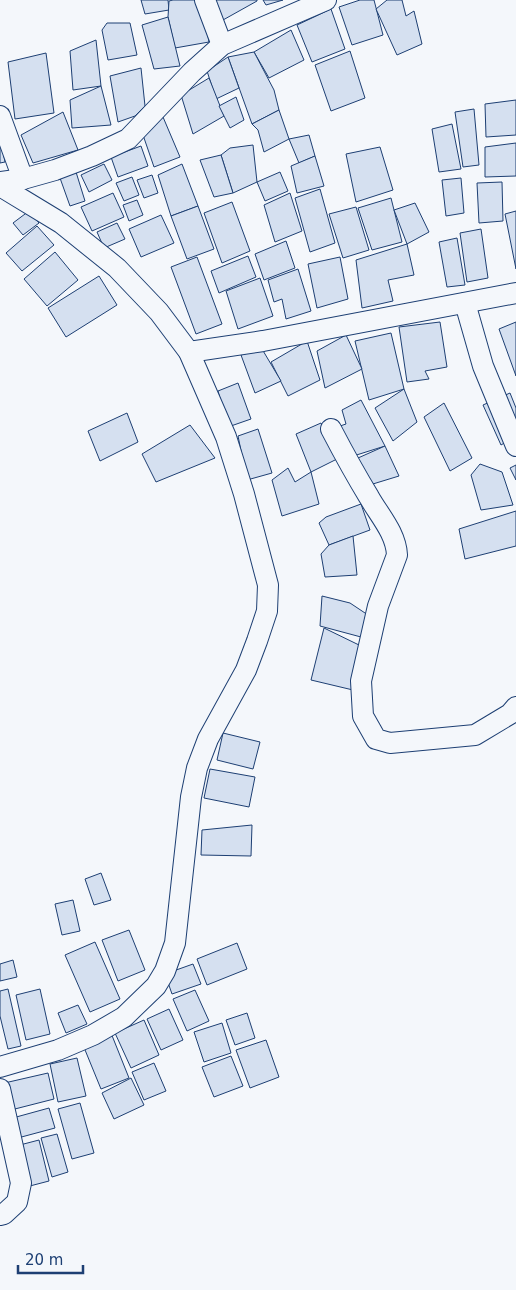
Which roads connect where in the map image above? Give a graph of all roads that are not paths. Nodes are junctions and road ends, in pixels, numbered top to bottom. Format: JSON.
{"nodes":[{"id":1,"x":205,"y":0,"type":"edge"},
{"id":2,"x":326,"y":0,"type":"edge"},
{"id":3,"x":222,"y":45,"type":"junction"},
{"id":4,"x":0,"y":116,"type":"edge"},
{"id":5,"x":23,"y":179,"type":"junction"},
{"id":6,"x":0,"y":184,"type":"edge"},
{"id":7,"x":516,"y":293,"type":"edge"},
{"id":8,"x":465,"y":302,"type":"junction"},
{"id":9,"x":189,"y":352,"type":"junction"},
{"id":10,"x":331,"y":429,"type":"dead end"},
{"id":11,"x":516,"y":446,"type":"edge"},
{"id":12,"x":516,"y":707,"type":"edge"},
{"id":13,"x":0,"y":1067,"type":"edge"},
{"id":14,"x":0,"y":1089,"type":"edge"},
{"id":15,"x":0,"y":1215,"type":"edge"}],
"edges":[{"from":1,"to":3,"type":"street"},
{"from":2,"to":3,"type":"street"},
{"from":3,"to":5,"type":"street"},
{"from":4,"to":5,"type":"street"},
{"from":5,"to":6,"type":"street"},
{"from":6,"to":9,"type":"street"},
{"from":7,"to":8,"type":"street"},
{"from":8,"to":9,"type":"street"},
{"from":8,"to":11,"type":"street"},
{"from":9,"to":13,"type":"street"},
{"from":10,"to":12,"type":"street"},
{"from":14,"to":15,"type":"street"}]}
